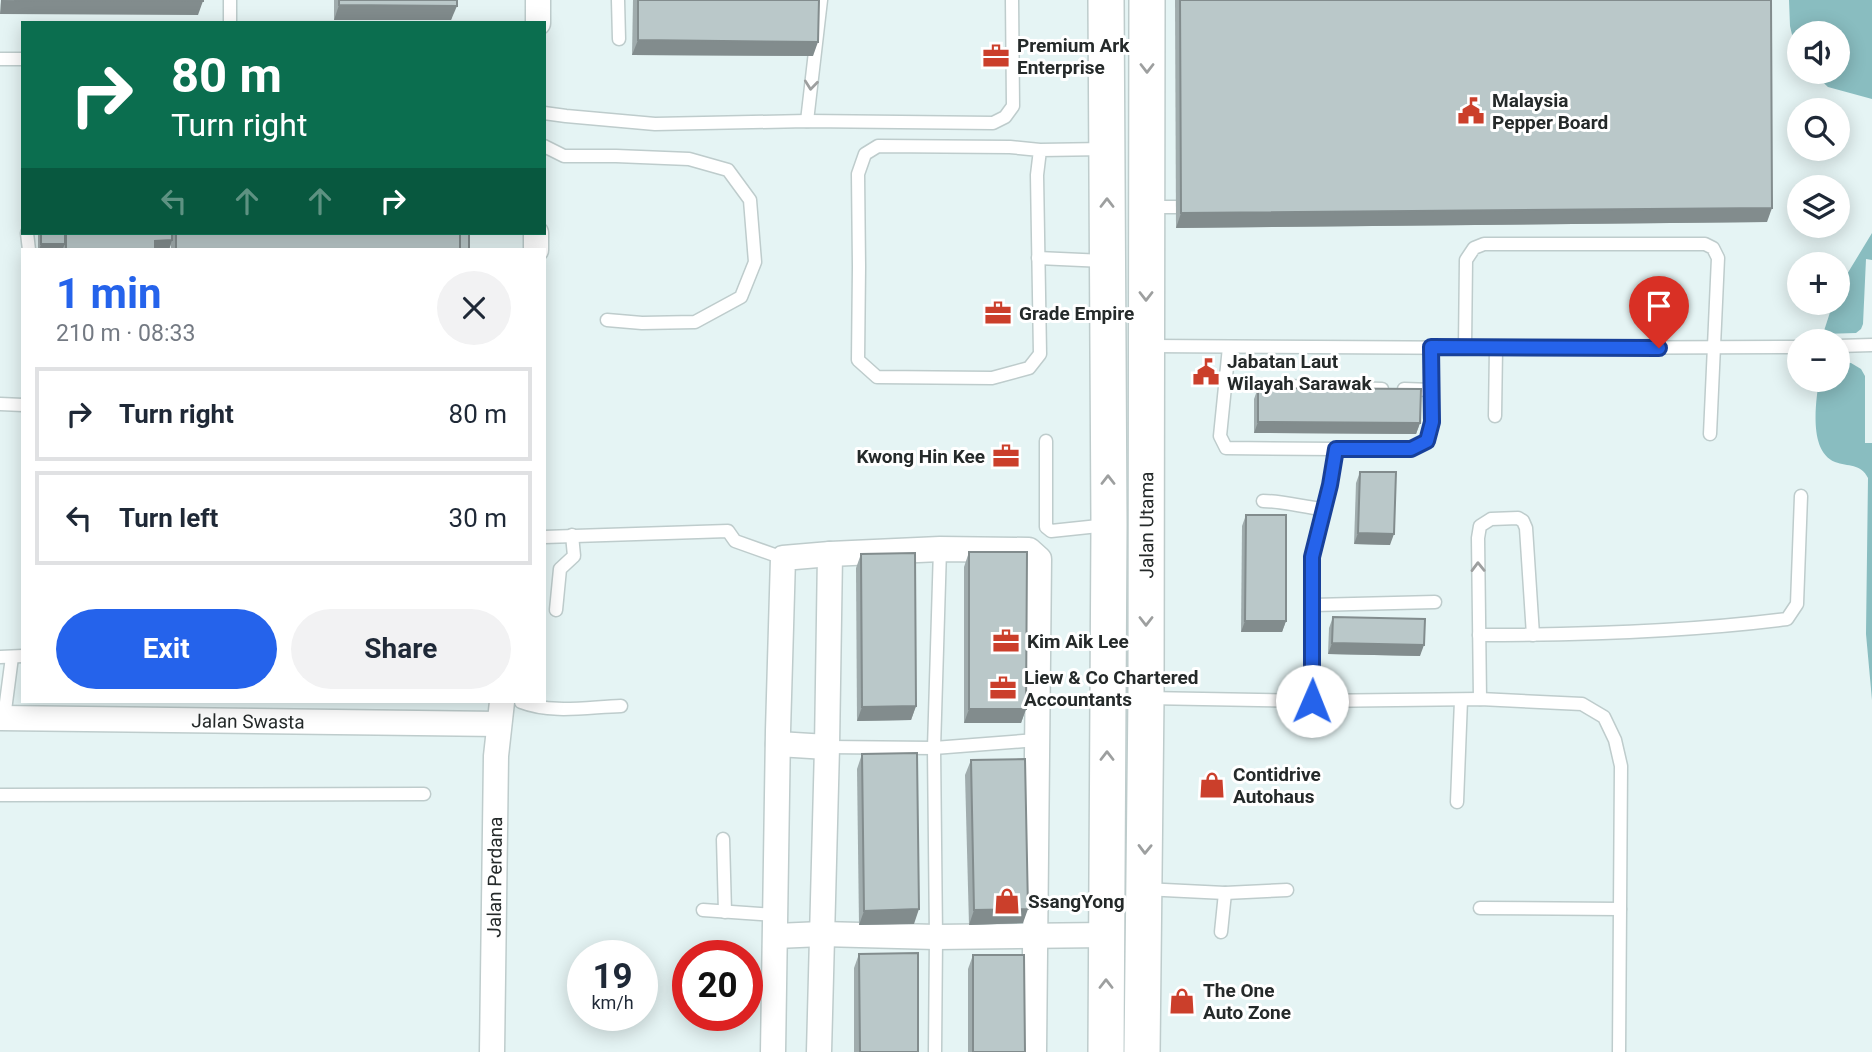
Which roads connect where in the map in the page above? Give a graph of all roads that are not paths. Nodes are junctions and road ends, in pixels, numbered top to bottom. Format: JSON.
{"nodes":[{"id":1,"x":230,"y":0,"type":"edge"},
{"id":2,"x":538,"y":0,"type":"edge"},
{"id":3,"x":618,"y":0,"type":"edge"},
{"id":4,"x":821,"y":0,"type":"edge"},
{"id":5,"x":1013,"y":0,"type":"edge"},
{"id":6,"x":1106,"y":0,"type":"edge"},
{"id":7,"x":1147,"y":0,"type":"edge"},
{"id":8,"x":230,"y":21,"type":"edge"},
{"id":9,"x":538,"y":21,"type":"edge"},
{"id":10,"x":619,"y":39,"type":"dead end"},
{"id":11,"x":0,"y":59,"type":"edge"},
{"id":12,"x":21,"y":59,"type":"edge"},
{"id":13,"x":546,"y":113,"type":"edge"},
{"id":14,"x":807,"y":121,"type":"junction"},
{"id":15,"x":546,"y":147,"type":"edge"},
{"id":16,"x":1107,"y":149,"type":"junction"},
{"id":17,"x":1040,"y":150,"type":"junction"},
{"id":18,"x":1146,"y":207,"type":"junction"},
{"id":19,"x":1202,"y":208,"type":"edge"},
{"id":20,"x":1038,"y":258,"type":"junction"},
{"id":21,"x":1107,"y":261,"type":"junction"},
{"id":22,"x":607,"y":320,"type":"dead end"},
{"id":23,"x":1872,"y":345,"type":"edge"},
{"id":24,"x":1146,"y":346,"type":"junction"},
{"id":25,"x":1850,"y":346,"type":"edge"},
{"id":26,"x":1229,"y":347,"type":"junction"},
{"id":27,"x":1431,"y":347,"type":"junction"},
{"id":28,"x":1465,"y":347,"type":"junction"},
{"id":29,"x":1787,"y":347,"type":"edge"},
{"id":30,"x":1496,"y":348,"type":"junction"},
{"id":31,"x":1713,"y":348,"type":"junction"},
{"id":32,"x":1225,"y":384,"type":"junction"},
{"id":33,"x":1432,"y":390,"type":"junction"},
{"id":34,"x":0,"y":404,"type":"edge"},
{"id":35,"x":21,"y":405,"type":"edge"},
{"id":36,"x":1495,"y":416,"type":"dead end"},
{"id":37,"x":1710,"y":434,"type":"dead end"},
{"id":38,"x":1046,"y":441,"type":"dead end"},
{"id":39,"x":1336,"y":449,"type":"junction"},
{"id":40,"x":1801,"y":496,"type":"dead end"},
{"id":41,"x":1263,"y":501,"type":"dead end"},
{"id":42,"x":1323,"y":509,"type":"junction"},
{"id":43,"x":1108,"y":525,"type":"junction"},
{"id":44,"x":572,"y":535,"type":"junction"},
{"id":45,"x":546,"y":537,"type":"edge"},
{"id":46,"x":940,"y":549,"type":"junction"},
{"id":47,"x":830,"y":554,"type":"junction"},
{"id":48,"x":783,"y":558,"type":"junction"},
{"id":49,"x":1435,"y":602,"type":"dead end"},
{"id":50,"x":1313,"y":605,"type":"junction"},
{"id":51,"x":556,"y":610,"type":"dead end"},
{"id":52,"x":1479,"y":635,"type":"junction"},
{"id":53,"x":1533,"y":635,"type":"junction"},
{"id":54,"x":11,"y":657,"type":"edge"},
{"id":55,"x":1146,"y":698,"type":"junction"},
{"id":56,"x":1480,"y":699,"type":"junction"},
{"id":57,"x":1461,"y":700,"type":"junction"},
{"id":58,"x":1312,"y":701,"type":"junction"},
{"id":59,"x":524,"y":703,"type":"edge"},
{"id":60,"x":621,"y":706,"type":"dead end"},
{"id":61,"x":500,"y":713,"type":"edge"},
{"id":62,"x":2,"y":718,"type":"edge"},
{"id":63,"x":1037,"y":740,"type":"junction"},
{"id":64,"x":778,"y":744,"type":"junction"},
{"id":65,"x":827,"y":747,"type":"junction"},
{"id":66,"x":934,"y":748,"type":"junction"},
{"id":67,"x":424,"y":794,"type":"dead end"},
{"id":68,"x":0,"y":795,"type":"edge"},
{"id":69,"x":1457,"y":802,"type":"dead end"},
{"id":70,"x":723,"y":839,"type":"dead end"},
{"id":71,"x":1144,"y":889,"type":"junction"},
{"id":72,"x":1287,"y":890,"type":"dead end"},
{"id":73,"x":1225,"y":894,"type":"junction"},
{"id":74,"x":1480,"y":908,"type":"dead end"},
{"id":75,"x":1620,"y":909,"type":"junction"},
{"id":76,"x":702,"y":910,"type":"dead end"},
{"id":77,"x":725,"y":912,"type":"junction"},
{"id":78,"x":776,"y":925,"type":"junction"},
{"id":79,"x":1221,"y":932,"type":"dead end"},
{"id":80,"x":822,"y":934,"type":"junction"},
{"id":81,"x":1107,"y":935,"type":"junction"},
{"id":82,"x":1034,"y":936,"type":"junction"},
{"id":83,"x":936,"y":937,"type":"junction"},
{"id":84,"x":492,"y":1052,"type":"edge"},
{"id":85,"x":773,"y":1052,"type":"edge"},
{"id":86,"x":819,"y":1052,"type":"edge"},
{"id":87,"x":935,"y":1052,"type":"edge"},
{"id":88,"x":1034,"y":1052,"type":"edge"},
{"id":89,"x":1106,"y":1052,"type":"edge"},
{"id":90,"x":1142,"y":1052,"type":"edge"},
{"id":91,"x":1619,"y":1052,"type":"edge"}],
"edges":[{"from":1,"to":8,"type":"lane"},
{"from":2,"to":9,"type":"street"},
{"from":3,"to":10,"type":"lane"},
{"from":4,"to":14,"type":"lane","one_way":true},
{"from":5,"to":14,"type":"lane"},
{"from":6,"to":16,"type":"main road","name":"Jalan Utama"},
{"from":7,"to":18,"type":"main road","name":"Jalan Utama","one_way":true},
{"from":11,"to":12,"type":"lane"},
{"from":13,"to":14,"type":"lane"},
{"from":15,"to":22,"type":"lane"},
{"from":16,"to":17,"type":"lane"},
{"from":21,"to":16,"type":"main road","name":"Jalan Utama","one_way":true},
{"from":17,"to":20,"type":"lane"},
{"from":17,"to":20,"type":"lane"},
{"from":18,"to":19,"type":"lane"},
{"from":18,"to":24,"type":"main road","name":"Jalan Utama","one_way":true},
{"from":20,"to":21,"type":"lane"},
{"from":43,"to":21,"type":"main road","name":"Jalan Utama","one_way":true},
{"from":23,"to":25,"type":"lane"},
{"from":24,"to":26,"type":"lane"},
{"from":24,"to":55,"type":"main road","name":"Jalan Utama","one_way":true},
{"from":26,"to":27,"type":"lane"},
{"from":26,"to":32,"type":"lane"},
{"from":27,"to":28,"type":"lane"},
{"from":27,"to":33,"type":"lane"},
{"from":28,"to":30,"type":"lane"},
{"from":28,"to":31,"type":"lane"},
{"from":29,"to":31,"type":"lane"},
{"from":30,"to":31,"type":"lane"},
{"from":30,"to":36,"type":"lane"},
{"from":31,"to":37,"type":"lane"},
{"from":32,"to":33,"type":"lane"},
{"from":32,"to":39,"type":"lane"},
{"from":33,"to":39,"type":"lane"},
{"from":34,"to":35,"type":"lane"},
{"from":38,"to":43,"type":"lane"},
{"from":39,"to":42,"type":"lane"},
{"from":40,"to":53,"type":"lane"},
{"from":41,"to":42,"type":"lane"},
{"from":42,"to":50,"type":"lane"},
{"from":81,"to":43,"type":"main road","name":"Jalan Utama","one_way":true},
{"from":44,"to":45,"type":"lane"},
{"from":44,"to":48,"type":"lane"},
{"from":44,"to":51,"type":"lane"},
{"from":46,"to":47,"type":"street"},
{"from":46,"to":63,"type":"street"},
{"from":46,"to":66,"type":"lane"},
{"from":47,"to":48,"type":"street"},
{"from":47,"to":65,"type":"street"},
{"from":48,"to":64,"type":"street"},
{"from":49,"to":50,"type":"lane"},
{"from":50,"to":58,"type":"lane"},
{"from":52,"to":53,"type":"lane"},
{"from":52,"to":53,"type":"lane","one_way":true},
{"from":52,"to":56,"type":"lane"},
{"from":54,"to":62,"type":"lane"},
{"from":55,"to":58,"type":"lane"},
{"from":55,"to":71,"type":"main road","name":"Jalan Utama","one_way":true},
{"from":56,"to":57,"type":"lane"},
{"from":56,"to":75,"type":"lane"},
{"from":57,"to":58,"type":"lane"},
{"from":57,"to":69,"type":"lane"},
{"from":59,"to":60,"type":"lane"},
{"from":61,"to":62,"type":"street","name":"Jalan Swasta"},
{"from":61,"to":84,"type":"street","name":"Jalan Perdana"},
{"from":63,"to":66,"type":"lane"},
{"from":63,"to":82,"type":"street"},
{"from":64,"to":65,"type":"street"},
{"from":64,"to":78,"type":"street"},
{"from":65,"to":66,"type":"lane"},
{"from":65,"to":80,"type":"street"},
{"from":66,"to":83,"type":"lane"},
{"from":67,"to":68,"type":"lane"},
{"from":70,"to":77,"type":"lane"},
{"from":71,"to":73,"type":"lane"},
{"from":71,"to":90,"type":"main road","name":"Jalan Utama"},
{"from":72,"to":73,"type":"lane"},
{"from":73,"to":79,"type":"lane"},
{"from":74,"to":75,"type":"lane"},
{"from":75,"to":91,"type":"lane"},
{"from":76,"to":77,"type":"lane"},
{"from":77,"to":78,"type":"lane"},
{"from":78,"to":80,"type":"street"},
{"from":78,"to":85,"type":"street"},
{"from":80,"to":83,"type":"street"},
{"from":80,"to":86,"type":"street"},
{"from":81,"to":82,"type":"street"},
{"from":89,"to":81,"type":"main road","name":"Jalan Utama","one_way":true},
{"from":82,"to":83,"type":"street"},
{"from":82,"to":88,"type":"street"},
{"from":83,"to":87,"type":"lane"}]}
